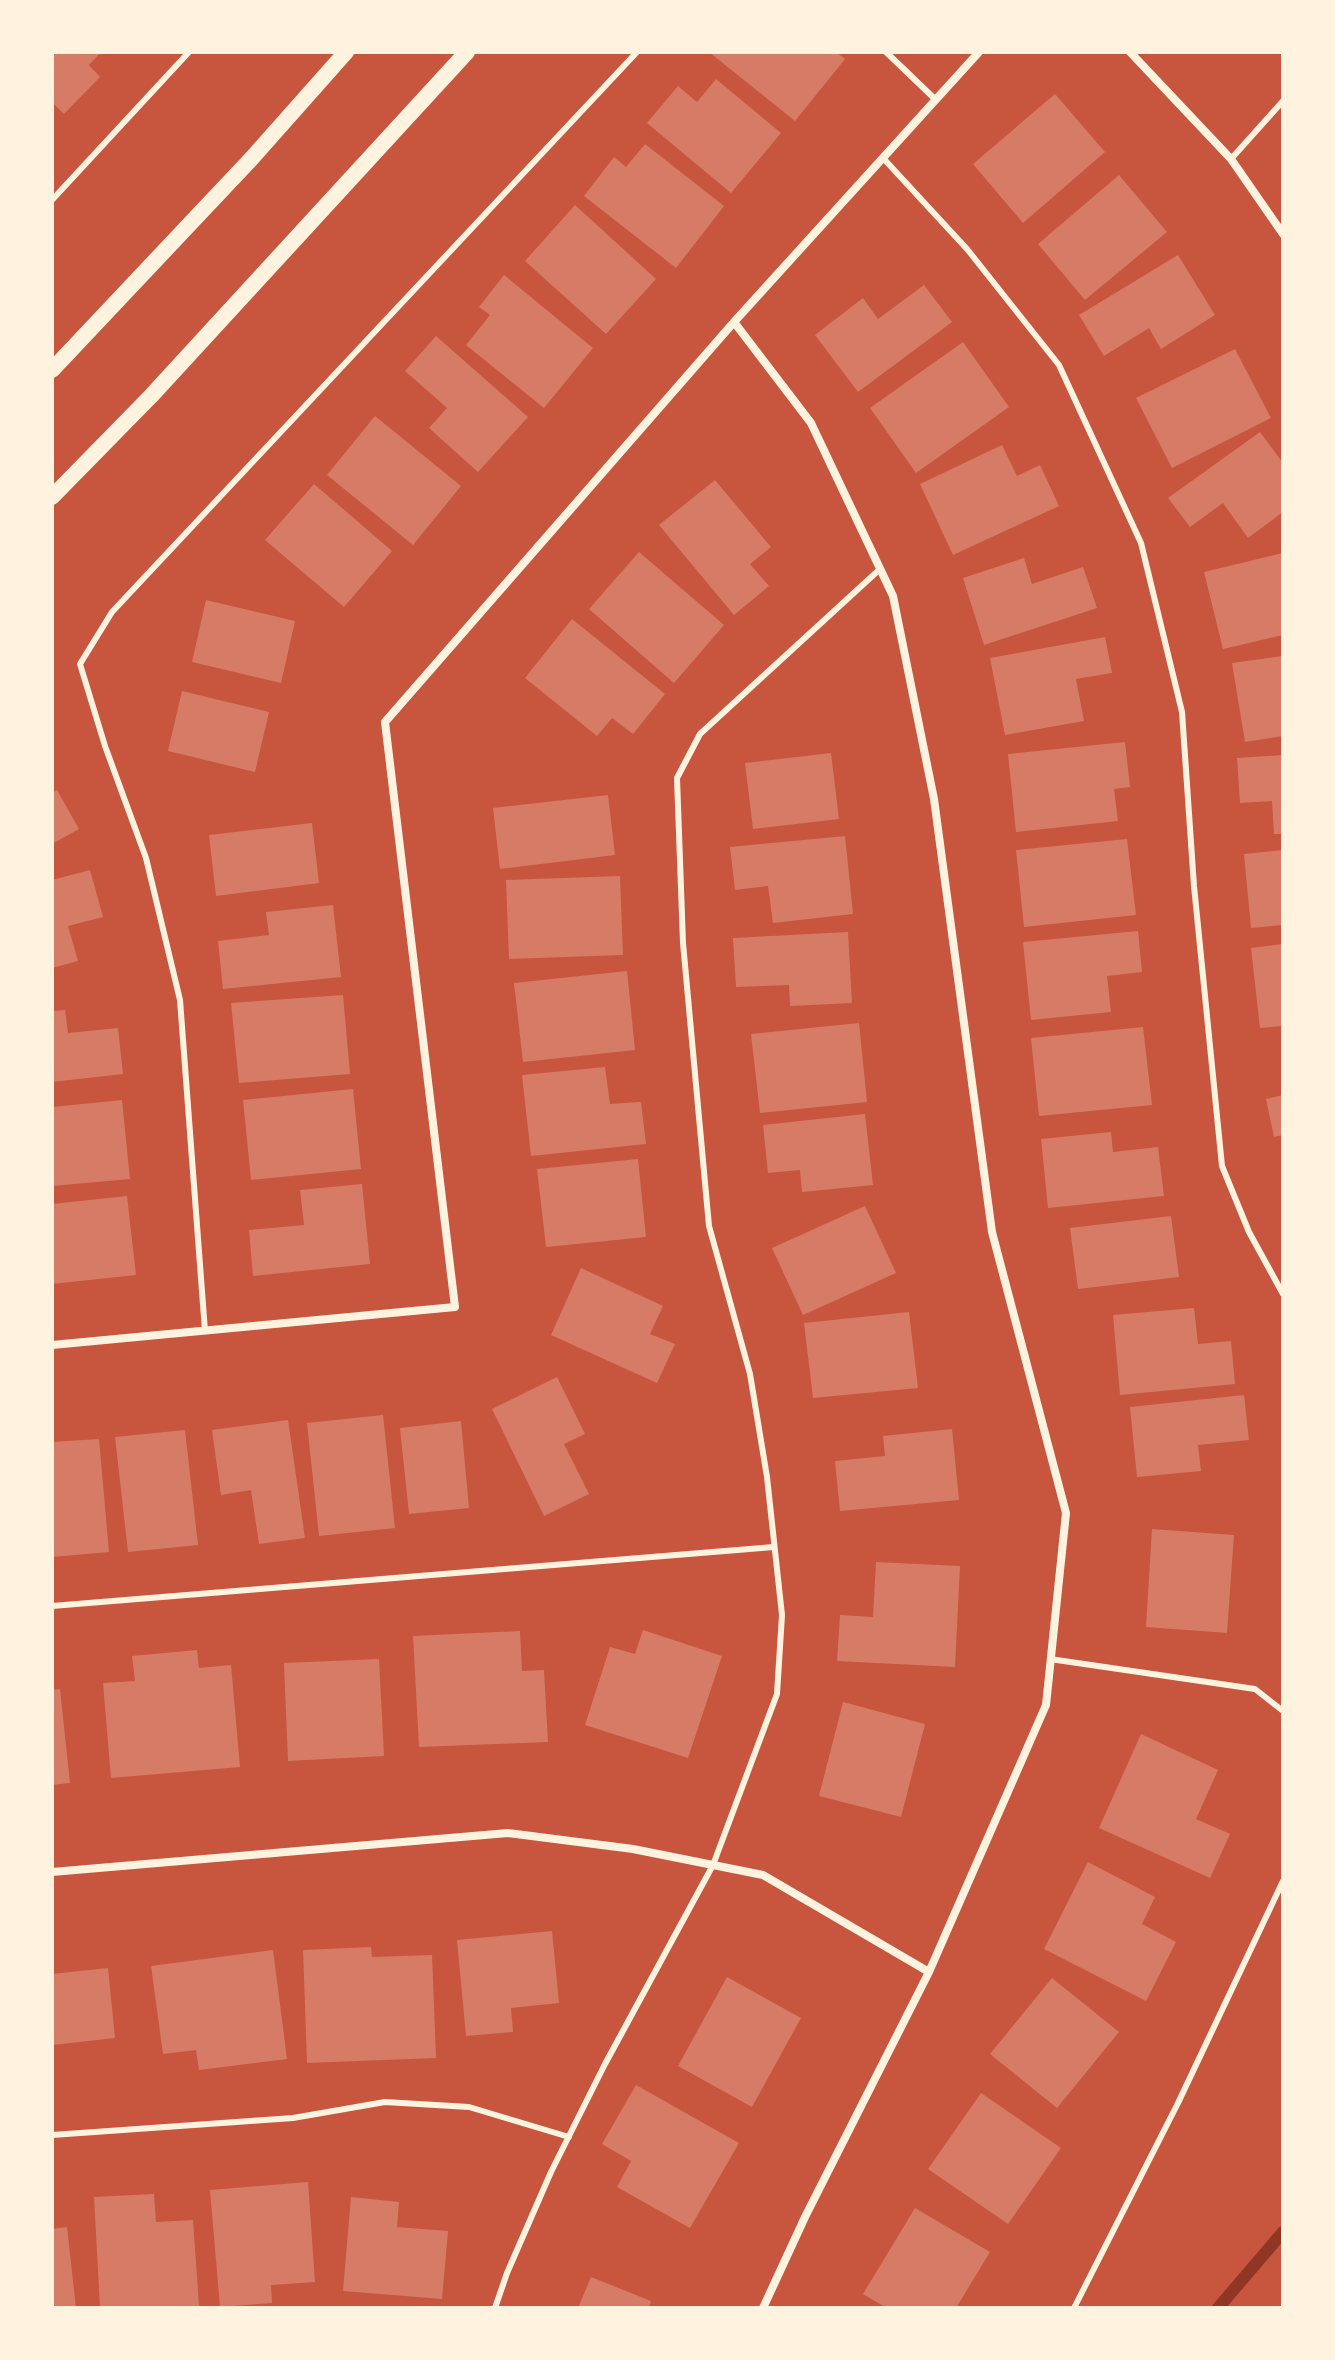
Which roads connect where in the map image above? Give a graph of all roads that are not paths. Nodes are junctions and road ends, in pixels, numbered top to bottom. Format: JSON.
{"nodes":[{"id":1,"x":189,"y":52,"type":"edge"},
{"id":2,"x":346,"y":52,"type":"edge"},
{"id":3,"x":467,"y":52,"type":"edge"},
{"id":4,"x":637,"y":52,"type":"edge"},
{"id":5,"x":886,"y":52,"type":"edge"},
{"id":6,"x":979,"y":52,"type":"edge"},
{"id":7,"x":1130,"y":52,"type":"edge"},
{"id":8,"x":936,"y":100,"type":"junction"},
{"id":9,"x":1283,"y":101,"type":"edge"},
{"id":10,"x":883,"y":158,"type":"junction"},
{"id":11,"x":1231,"y":159,"type":"junction"},
{"id":12,"x":52,"y":200,"type":"edge"},
{"id":13,"x":1283,"y":234,"type":"edge"},
{"id":14,"x":734,"y":322,"type":"junction"},
{"id":15,"x":52,"y":370,"type":"edge"},
{"id":16,"x":52,"y":497,"type":"edge"},
{"id":17,"x":880,"y":569,"type":"junction"},
{"id":18,"x":1283,"y":1294,"type":"edge"},
{"id":19,"x":205,"y":1331,"type":"junction"},
{"id":20,"x":52,"y":1345,"type":"edge"},
{"id":21,"x":774,"y":1547,"type":"junction"},
{"id":22,"x":52,"y":1606,"type":"edge"},
{"id":23,"x":1050,"y":1659,"type":"junction"},
{"id":24,"x":1283,"y":1711,"type":"edge"},
{"id":25,"x":713,"y":1865,"type":"junction"},
{"id":26,"x":52,"y":1872,"type":"edge"},
{"id":27,"x":1283,"y":1881,"type":"edge"},
{"id":28,"x":929,"y":1972,"type":"junction"},
{"id":29,"x":52,"y":2135,"type":"edge"},
{"id":30,"x":569,"y":2137,"type":"junction"},
{"id":31,"x":495,"y":2308,"type":"edge"},
{"id":32,"x":763,"y":2308,"type":"edge"},
{"id":33,"x":1074,"y":2308,"type":"edge"}],
"edges":[{"from":1,"to":12,"type":"lane"},
{"from":2,"to":15,"type":"main road"},
{"from":3,"to":16,"type":"main road"},
{"from":4,"to":19,"type":"lane"},
{"from":5,"to":8,"type":"lane"},
{"from":6,"to":8,"type":"street"},
{"from":7,"to":11,"type":"street"},
{"from":8,"to":10,"type":"street"},
{"from":9,"to":11,"type":"lane"},
{"from":10,"to":14,"type":"street"},
{"from":10,"to":18,"type":"lane"},
{"from":11,"to":13,"type":"street"},
{"from":14,"to":17,"type":"street"},
{"from":14,"to":19,"type":"street"},
{"from":17,"to":21,"type":"lane"},
{"from":17,"to":23,"type":"street"},
{"from":19,"to":20,"type":"street"},
{"from":21,"to":22,"type":"lane"},
{"from":21,"to":25,"type":"lane"},
{"from":23,"to":24,"type":"lane"},
{"from":23,"to":28,"type":"street"},
{"from":25,"to":26,"type":"street"},
{"from":25,"to":28,"type":"street"},
{"from":25,"to":30,"type":"lane"},
{"from":27,"to":33,"type":"lane"},
{"from":28,"to":32,"type":"street"},
{"from":29,"to":30,"type":"lane"},
{"from":30,"to":31,"type":"lane"}]}
